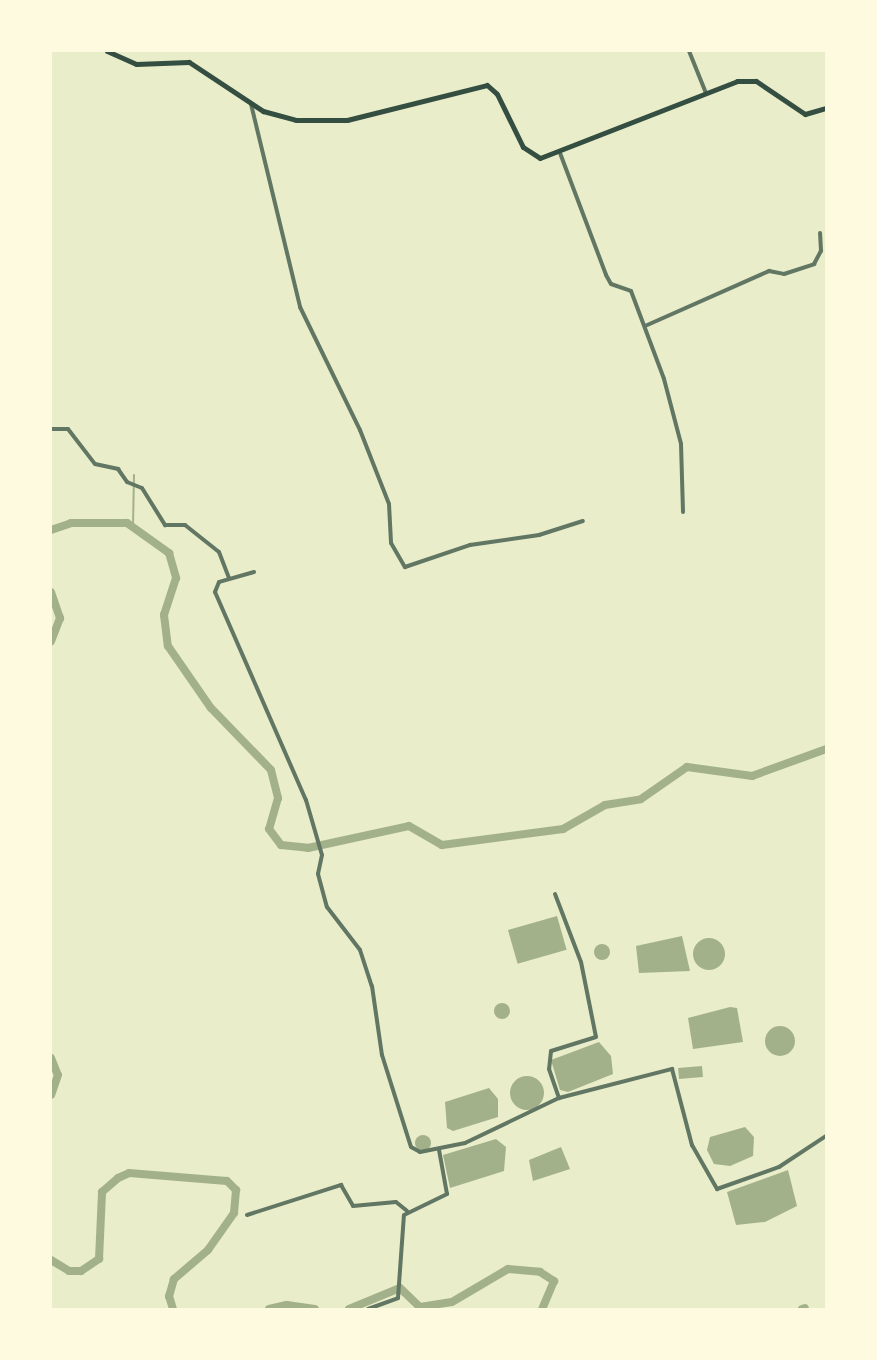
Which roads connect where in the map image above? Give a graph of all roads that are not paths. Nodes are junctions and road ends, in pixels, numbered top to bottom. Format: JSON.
{"nodes":[{"id":1,"x":107,"y":51,"type":"edge"},
{"id":2,"x":689,"y":51,"type":"edge"},
{"id":3,"x":706,"y":94,"type":"junction"},
{"id":4,"x":252,"y":105,"type":"junction"},
{"id":5,"x":826,"y":108,"type":"edge"},
{"id":6,"x":560,"y":153,"type":"junction"},
{"id":7,"x":820,"y":233,"type":"dead end"},
{"id":8,"x":645,"y":326,"type":"junction"},
{"id":9,"x":51,"y":429,"type":"edge"},
{"id":10,"x":683,"y":512,"type":"dead end"},
{"id":11,"x":583,"y":521,"type":"dead end"},
{"id":12,"x":254,"y":572,"type":"dead end"},
{"id":13,"x":228,"y":578,"type":"junction"},
{"id":14,"x":555,"y":894,"type":"dead end"},
{"id":15,"x":559,"y":1098,"type":"junction"},
{"id":16,"x":826,"y":1136,"type":"edge"},
{"id":17,"x":439,"y":1150,"type":"junction"},
{"id":18,"x":407,"y":1211,"type":"junction"},
{"id":19,"x":247,"y":1215,"type":"dead end"},
{"id":20,"x":368,"y":1309,"type":"edge"}],
"edges":[{"from":1,"to":4,"type":"main road"},
{"from":2,"to":3,"type":"street"},
{"from":3,"to":5,"type":"main road"},
{"from":3,"to":6,"type":"main road"},
{"from":4,"to":6,"type":"main road"},
{"from":4,"to":11,"type":"street"},
{"from":6,"to":8,"type":"street"},
{"from":7,"to":8,"type":"street"},
{"from":8,"to":10,"type":"street"},
{"from":9,"to":13,"type":"street"},
{"from":12,"to":13,"type":"street"},
{"from":13,"to":17,"type":"street"},
{"from":14,"to":15,"type":"street"},
{"from":15,"to":16,"type":"street"},
{"from":15,"to":17,"type":"street"},
{"from":17,"to":18,"type":"street"},
{"from":18,"to":19,"type":"street"},
{"from":18,"to":20,"type":"street"}]}
